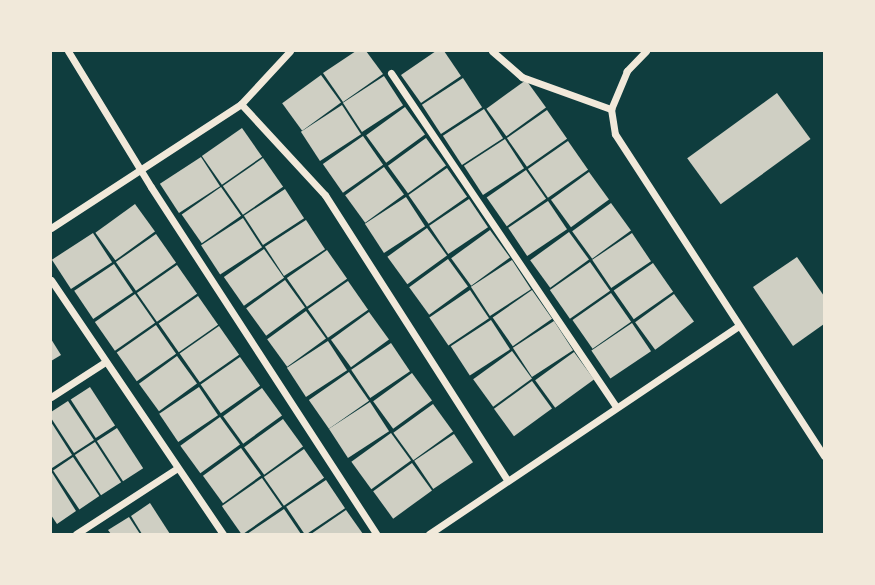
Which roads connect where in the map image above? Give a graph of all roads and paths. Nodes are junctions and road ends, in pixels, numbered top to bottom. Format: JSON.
{"nodes":[{"id":1,"x":68,"y":51,"type":"edge"},
{"id":2,"x":290,"y":51,"type":"edge"},
{"id":3,"x":492,"y":51,"type":"edge"},
{"id":4,"x":646,"y":51,"type":"edge"},
{"id":5,"x":391,"y":74,"type":"dead end"},
{"id":6,"x":241,"y":104,"type":"junction"},
{"id":7,"x":611,"y":109,"type":"junction"},
{"id":8,"x":142,"y":170,"type":"junction"},
{"id":9,"x":51,"y":228,"type":"edge"},
{"id":10,"x":51,"y":280,"type":"edge"},
{"id":11,"x":738,"y":326,"type":"junction"},
{"id":12,"x":105,"y":362,"type":"junction"},
{"id":13,"x":51,"y":397,"type":"edge"},
{"id":14,"x":616,"y":406,"type":"junction"},
{"id":15,"x":824,"y":456,"type":"edge"},
{"id":16,"x":177,"y":470,"type":"junction"},
{"id":17,"x":508,"y":480,"type":"junction"},
{"id":18,"x":76,"y":534,"type":"edge"},
{"id":19,"x":223,"y":534,"type":"edge"},
{"id":20,"x":376,"y":534,"type":"edge"},
{"id":21,"x":429,"y":534,"type":"edge"}],
"edges":[{"from":1,"to":8,"type":"street"},
{"from":2,"to":6,"type":"street"},
{"from":3,"to":7,"type":"street"},
{"from":4,"to":7,"type":"street"},
{"from":5,"to":14,"type":"street"},
{"from":6,"to":8,"type":"street"},
{"from":6,"to":17,"type":"street"},
{"from":7,"to":11,"type":"street"},
{"from":8,"to":9,"type":"street"},
{"from":8,"to":20,"type":"street"},
{"from":10,"to":12,"type":"street"},
{"from":11,"to":14,"type":"street"},
{"from":11,"to":15,"type":"street"},
{"from":12,"to":13,"type":"street"},
{"from":12,"to":16,"type":"street"},
{"from":14,"to":17,"type":"street"},
{"from":16,"to":18,"type":"street"},
{"from":16,"to":19,"type":"street"},
{"from":17,"to":21,"type":"street"}]}
